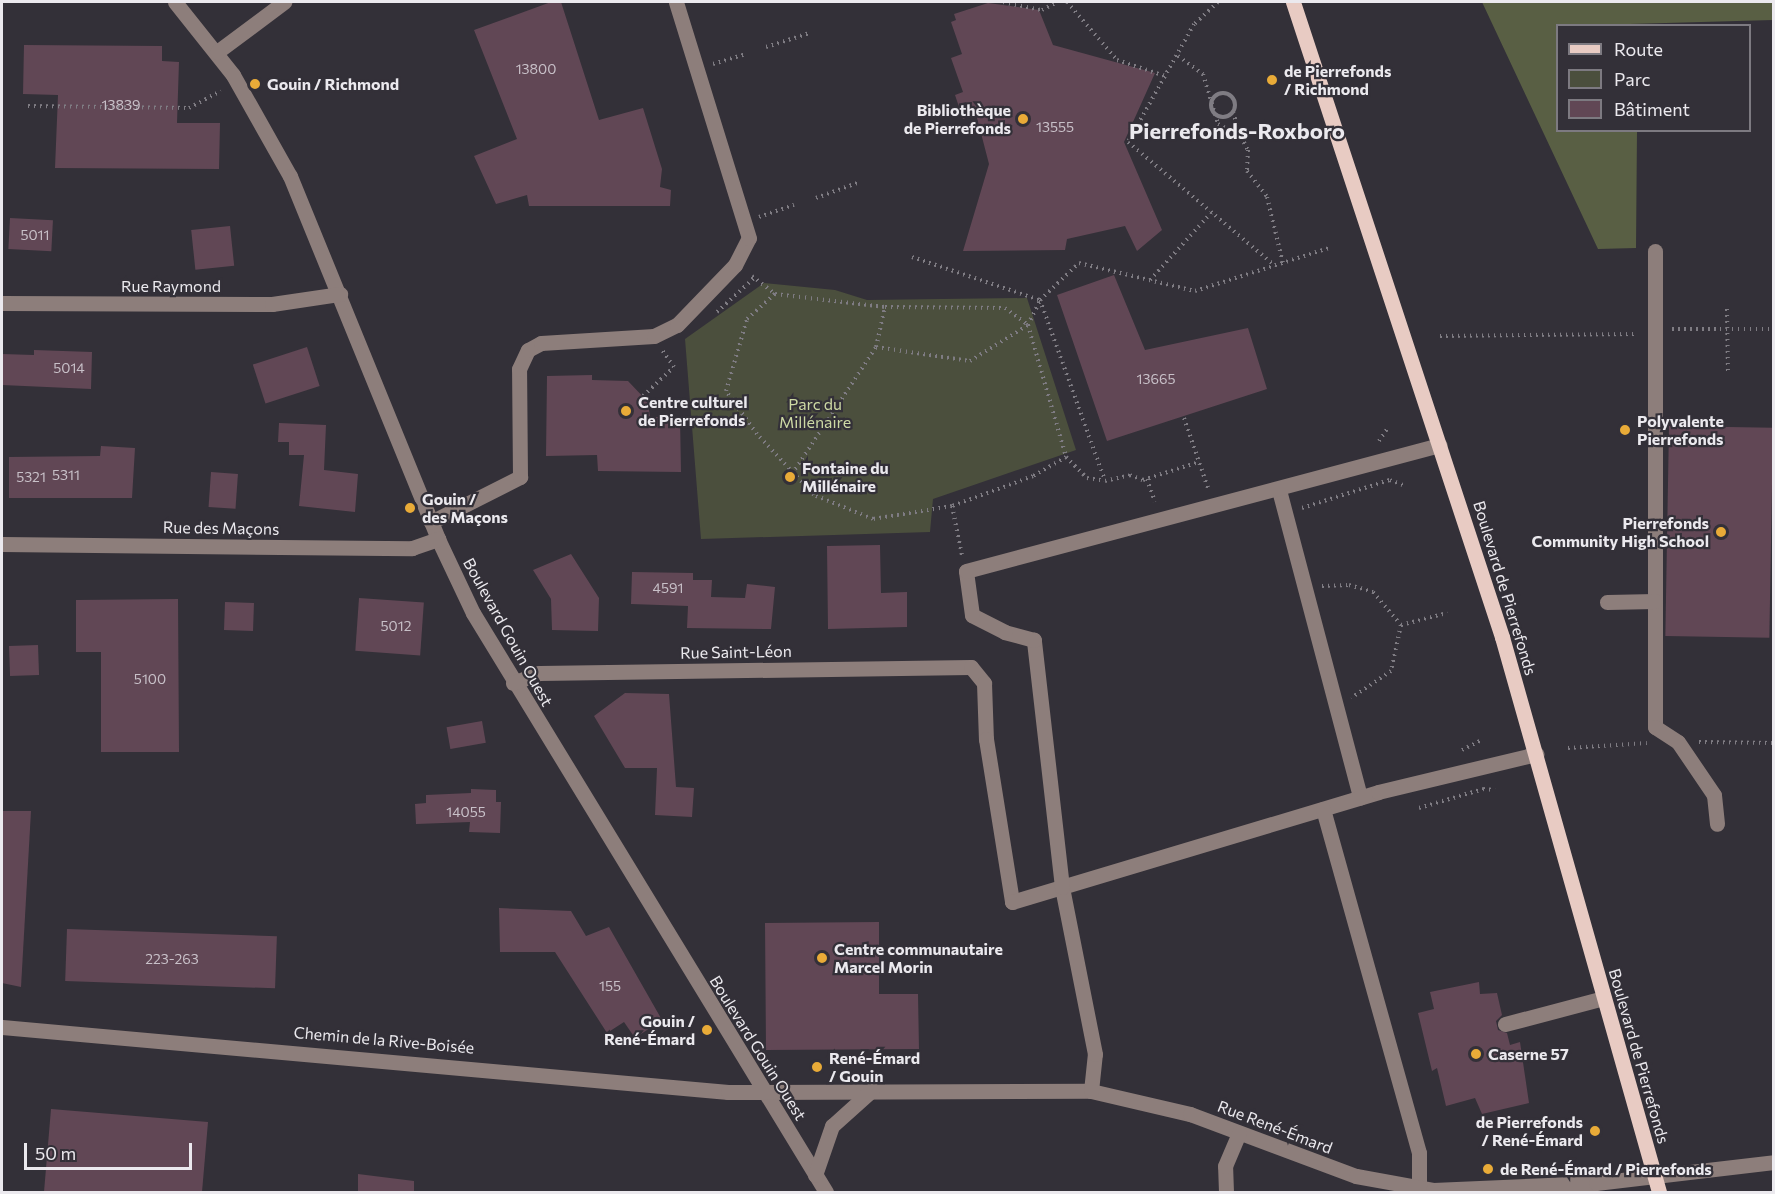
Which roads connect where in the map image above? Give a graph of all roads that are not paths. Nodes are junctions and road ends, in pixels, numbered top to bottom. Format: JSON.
{"nodes":[{"id":1,"x":175,"y":2,"type":"edge"},
{"id":2,"x":284,"y":2,"type":"edge"},
{"id":3,"x":676,"y":2,"type":"edge"},
{"id":4,"x":1293,"y":2,"type":"edge"},
{"id":5,"x":217,"y":52,"type":"junction"},
{"id":6,"x":1655,"y":251,"type":"dead end"},
{"id":7,"x":340,"y":294,"type":"junction"},
{"id":8,"x":2,"y":303,"type":"edge"},
{"id":9,"x":1440,"y":445,"type":"junction"},
{"id":10,"x":1279,"y":490,"type":"junction"},
{"id":11,"x":431,"y":522,"type":"junction"},
{"id":12,"x":438,"y":539,"type":"junction"},
{"id":13,"x":2,"y":544,"type":"edge"},
{"id":14,"x":1655,"y":601,"type":"junction"},
{"id":15,"x":1607,"y":602,"type":"dead end"},
{"id":16,"x":513,"y":683,"type":"junction"},
{"id":17,"x":1536,"y":754,"type":"junction"},
{"id":18,"x":1360,"y":797,"type":"junction"},
{"id":19,"x":1323,"y":809,"type":"junction"},
{"id":20,"x":1718,"y":824,"type":"dead end"},
{"id":21,"x":1062,"y":887,"type":"junction"},
{"id":22,"x":1604,"y":998,"type":"junction"},
{"id":23,"x":1505,"y":1024,"type":"dead end"},
{"id":24,"x":2,"y":1027,"type":"edge"},
{"id":25,"x":872,"y":1090,"type":"junction"},
{"id":26,"x":763,"y":1091,"type":"junction"},
{"id":27,"x":1091,"y":1091,"type":"junction"},
{"id":28,"x":1239,"y":1133,"type":"junction"},
{"id":29,"x":1773,"y":1162,"type":"edge"},
{"id":30,"x":1654,"y":1174,"type":"junction"},
{"id":31,"x":815,"y":1175,"type":"junction"},
{"id":32,"x":1419,"y":1188,"type":"junction"},
{"id":33,"x":826,"y":1192,"type":"edge"},
{"id":34,"x":1226,"y":1192,"type":"edge"},
{"id":35,"x":1659,"y":1192,"type":"edge"}],
"edges":[{"from":1,"to":5,"type":"street","name":"Boulevard Gouin Ouest"},
{"from":2,"to":5,"type":"street"},
{"from":3,"to":11,"type":"street"},
{"from":4,"to":9,"type":"main road","name":"Boulevard de Pierrefonds"},
{"from":5,"to":7,"type":"street","name":"Boulevard Gouin Ouest"},
{"from":6,"to":14,"type":"street"},
{"from":7,"to":8,"type":"street","name":"Rue Raymond"},
{"from":7,"to":11,"type":"street","name":"Boulevard Gouin Ouest"},
{"from":9,"to":10,"type":"street"},
{"from":9,"to":17,"type":"main road","name":"Boulevard de Pierrefonds"},
{"from":10,"to":18,"type":"street"},
{"from":10,"to":21,"type":"street"},
{"from":11,"to":12,"type":"street","name":"Boulevard Gouin Ouest"},
{"from":12,"to":13,"type":"street","name":"Rue des Maçons"},
{"from":12,"to":16,"type":"street","name":"Boulevard Gouin Ouest"},
{"from":14,"to":15,"type":"street"},
{"from":14,"to":20,"type":"street"},
{"from":16,"to":21,"type":"street","name":"Rue Saint-Léon"},
{"from":16,"to":26,"type":"street","name":"Boulevard Gouin Ouest"},
{"from":17,"to":18,"type":"street"},
{"from":17,"to":22,"type":"main road","name":"Boulevard de Pierrefonds"},
{"from":18,"to":19,"type":"street"},
{"from":19,"to":21,"type":"street"},
{"from":19,"to":32,"type":"street"},
{"from":21,"to":27,"type":"street"},
{"from":22,"to":23,"type":"street"},
{"from":22,"to":30,"type":"main road","name":"Boulevard de Pierrefonds"},
{"from":24,"to":26,"type":"street","name":"Chemin de la Rive-Boisée"},
{"from":25,"to":26,"type":"street","name":"Rue René-Émard"},
{"from":25,"to":27,"type":"street","name":"Rue René-Émard"},
{"from":25,"to":31,"type":"street"},
{"from":26,"to":31,"type":"street","name":"Boulevard Gouin Ouest"},
{"from":27,"to":28,"type":"street","name":"Rue René-Émard"},
{"from":28,"to":32,"type":"street","name":"Rue René-Émard"},
{"from":28,"to":34,"type":"street"},
{"from":29,"to":30,"type":"street","name":"Rue René-Émard"},
{"from":30,"to":32,"type":"street","name":"Rue René-Émard"},
{"from":30,"to":35,"type":"main road","name":"Boulevard de Pierrefonds"},
{"from":31,"to":33,"type":"street","name":"Boulevard Gouin Ouest"}]}
